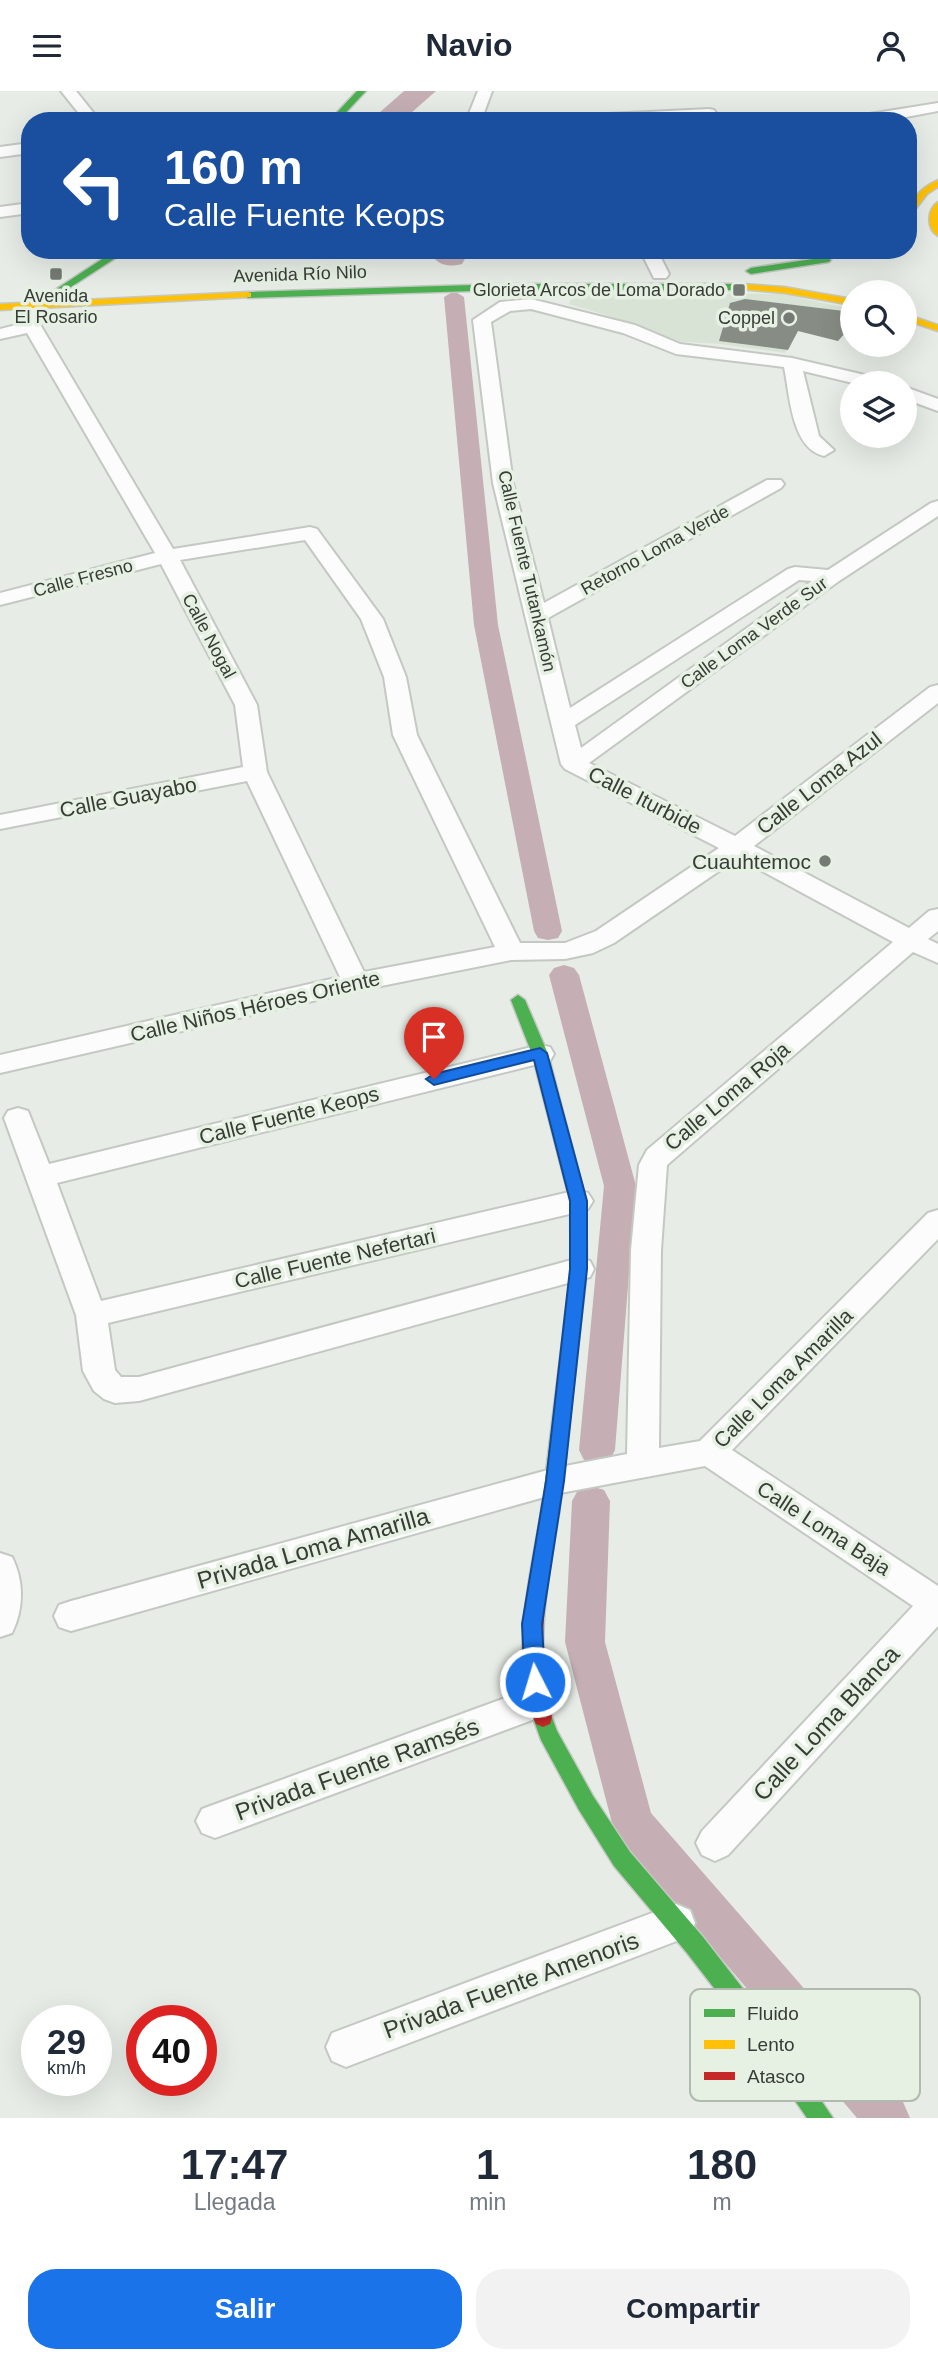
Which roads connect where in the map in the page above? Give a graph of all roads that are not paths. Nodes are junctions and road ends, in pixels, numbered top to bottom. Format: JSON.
{"nodes":[{"id":1,"x":68,"y":91,"type":"edge"},
{"id":2,"x":362,"y":91,"type":"edge"},
{"id":3,"x":485,"y":91,"type":"edge"},
{"id":4,"x":938,"y":107,"type":"edge"},
{"id":5,"x":86,"y":112,"type":"edge"},
{"id":6,"x":342,"y":112,"type":"edge"},
{"id":7,"x":477,"y":112,"type":"edge"},
{"id":8,"x":909,"y":112,"type":"edge"},
{"id":9,"x":21,"y":149,"type":"edge"},
{"id":10,"x":0,"y":152,"type":"edge"},
{"id":11,"x":938,"y":183,"type":"edge"},
{"id":12,"x":917,"y":202,"type":"edge"},
{"id":13,"x":938,"y":205,"type":"edge"},
{"id":14,"x":21,"y":209,"type":"edge"},
{"id":15,"x":0,"y":212,"type":"edge"},
{"id":16,"x":934,"y":241,"type":"edge"},
{"id":17,"x":110,"y":259,"type":"edge"},
{"id":18,"x":652,"y":259,"type":"edge"},
{"id":19,"x":828,"y":266,"type":"edge"},
{"id":20,"x":660,"y":274,"type":"junction"},
{"id":21,"x":0,"y":294,"type":"edge"},
{"id":22,"x":840,"y":294,"type":"edge"},
{"id":23,"x":840,"y":299,"type":"edge"},
{"id":24,"x":0,"y":306,"type":"edge"},
{"id":25,"x":40,"y":308,"type":"junction"},
{"id":26,"x":938,"y":315,"type":"edge"},
{"id":27,"x":917,"y":316,"type":"edge"},
{"id":28,"x":917,"y":320,"type":"edge"},
{"id":29,"x":938,"y":328,"type":"edge"},
{"id":30,"x":0,"y":334,"type":"edge"},
{"id":31,"x":792,"y":363,"type":"junction"},
{"id":32,"x":840,"y":374,"type":"edge"},
{"id":33,"x":840,"y":381,"type":"edge"},
{"id":34,"x":917,"y":397,"type":"edge"},
{"id":35,"x":814,"y":400,"type":"junction"},
{"id":36,"x":938,"y":405,"type":"edge"},
{"id":37,"x":824,"y":450,"type":"dead end"},
{"id":38,"x":774,"y":484,"type":"dead end"},
{"id":39,"x":938,"y":507,"type":"edge"},
{"id":40,"x":167,"y":556,"type":"junction"},
{"id":41,"x":832,"y":577,"type":"junction"},
{"id":42,"x":0,"y":599,"type":"edge"},
{"id":43,"x":536,"y":616,"type":"junction"},
{"id":44,"x":938,"y":692,"type":"edge"},
{"id":45,"x":563,"y":723,"type":"junction"},
{"id":46,"x":573,"y":764,"type":"junction"},
{"id":47,"x":255,"y":772,"type":"junction"},
{"id":48,"x":0,"y":822,"type":"edge"},
{"id":49,"x":737,"y":847,"type":"junction"},
{"id":50,"x":938,"y":917,"type":"edge"},
{"id":51,"x":910,"y":941,"type":"junction"},
{"id":52,"x":510,"y":952,"type":"junction"},
{"id":53,"x":938,"y":955,"type":"edge"},
{"id":54,"x":356,"y":982,"type":"junction"},
{"id":55,"x":518,"y":1000,"type":"dead end"},
{"id":56,"x":540,"y":1053,"type":"junction"},
{"id":57,"x":0,"y":1064,"type":"edge"},
{"id":58,"x":18,"y":1118,"type":"dead end"},
{"id":59,"x":38,"y":1177,"type":"junction"},
{"id":60,"x":578,"y":1201,"type":"junction"},
{"id":61,"x":938,"y":1221,"type":"edge"},
{"id":62,"x":579,"y":1269,"type":"junction"},
{"id":63,"x":91,"y":1315,"type":"junction"},
{"id":64,"x":709,"y":1453,"type":"junction"},
{"id":65,"x":643,"y":1465,"type":"junction"},
{"id":66,"x":555,"y":1481,"type":"junction"},
{"id":67,"x":0,"y":1567,"type":"edge"},
{"id":68,"x":938,"y":1603,"type":"edge"},
{"id":69,"x":71,"y":1616,"type":"dead end"},
{"id":70,"x":1,"y":1621,"type":"edge"},
{"id":71,"x":538,"y":1702,"type":"junction"},
{"id":72,"x":215,"y":1821,"type":"dead end"},
{"id":73,"x":715,"y":1843,"type":"dead end"},
{"id":74,"x":676,"y":1923,"type":"junction"},
{"id":75,"x":729,"y":1989,"type":"edge"},
{"id":76,"x":346,"y":2047,"type":"dead end"},
{"id":77,"x":809,"y":2101,"type":"edge"},
{"id":78,"x":821,"y":2118,"type":"edge"}],
"edges":[{"from":1,"to":5,"type":"street"},
{"from":2,"to":6,"type":"main road"},
{"from":3,"to":7,"type":"street"},
{"from":4,"to":8,"type":"street"},
{"from":9,"to":10,"type":"street"},
{"from":11,"to":12,"type":"main road"},
{"from":13,"to":16,"type":"main road"},
{"from":14,"to":15,"type":"street"},
{"from":17,"to":25,"type":"main road"},
{"from":18,"to":20,"type":"street"},
{"from":19,"to":20,"type":"main road","name":"Avenida Río Nilo"},
{"from":19,"to":22,"type":"main road"},
{"from":20,"to":25,"type":"main road","name":"Avenida Río Nilo"},
{"from":21,"to":25,"type":"main road","name":"Avenida Río Nilo"},
{"from":23,"to":25,"type":"main road","name":"Avenida Río Nilo"},
{"from":24,"to":25,"type":"main road","name":"Avenida Río Nilo"},
{"from":25,"to":30,"type":"street"},
{"from":25,"to":40,"type":"street","name":"Calle Nogal"},
{"from":26,"to":27,"type":"main road"},
{"from":28,"to":29,"type":"main road"},
{"from":31,"to":32,"type":"street"},
{"from":31,"to":35,"type":"street"},
{"from":31,"to":43,"type":"street","name":"Calle Fuente Tutankamón"},
{"from":33,"to":35,"type":"street"},
{"from":34,"to":36,"type":"street"},
{"from":35,"to":37,"type":"street"},
{"from":38,"to":43,"type":"street","name":"Retorno Loma Verde"},
{"from":39,"to":41,"type":"street","name":"Calle Loma Verde Sur"},
{"from":40,"to":42,"type":"street","name":"Calle Fresno"},
{"from":40,"to":47,"type":"street","name":"Calle Nogal"},
{"from":40,"to":52,"type":"street","name":"Calle Fresno"},
{"from":41,"to":45,"type":"street"},
{"from":41,"to":46,"type":"street","name":"Calle Loma Verde Sur"},
{"from":43,"to":45,"type":"street","name":"Calle Fuente Tutankamón"},
{"from":44,"to":49,"type":"street","name":"Calle Loma Azul"},
{"from":45,"to":46,"type":"street","name":"Calle Fuente Tutankamón"},
{"from":46,"to":49,"type":"street","name":"Calle Iturbide"},
{"from":47,"to":48,"type":"street","name":"Calle Guayabo"},
{"from":47,"to":54,"type":"street","name":"Calle Nogal"},
{"from":49,"to":51,"type":"street","name":"Calle Iturbide"},
{"from":49,"to":52,"type":"street","name":"Calle Loma Azul"},
{"from":50,"to":51,"type":"street","name":"Calle Loma Roja"},
{"from":51,"to":53,"type":"street","name":"Calle Iturbide"},
{"from":51,"to":65,"type":"street","name":"Calle Loma Roja"},
{"from":52,"to":54,"type":"street","name":"Calle Niños Héroes Oriente"},
{"from":54,"to":57,"type":"street","name":"Calle Niños Héroes Oriente"},
{"from":55,"to":56,"type":"main road"},
{"from":56,"to":59,"type":"street","name":"Calle Fuente Keops"},
{"from":56,"to":60,"type":"main road"},
{"from":58,"to":59,"type":"street"},
{"from":59,"to":63,"type":"street"},
{"from":60,"to":62,"type":"main road"},
{"from":60,"to":63,"type":"street","name":"Calle Fuente Nefertari"},
{"from":61,"to":64,"type":"street","name":"Calle Loma Amarilla"},
{"from":62,"to":63,"type":"street"},
{"from":62,"to":66,"type":"main road"},
{"from":64,"to":65,"type":"street","name":"Calle Loma Amarilla"},
{"from":64,"to":68,"type":"street","name":"Calle Loma Baja"},
{"from":65,"to":66,"type":"street","name":"Calle Loma Amarilla"},
{"from":66,"to":69,"type":"street","name":"Privada Loma Amarilla"},
{"from":66,"to":71,"type":"main road"},
{"from":67,"to":70,"type":"street"},
{"from":68,"to":73,"type":"street","name":"Calle Loma Blanca"},
{"from":71,"to":72,"type":"street","name":"Privada Fuente Ramsés"},
{"from":71,"to":74,"type":"main road"},
{"from":74,"to":75,"type":"main road"},
{"from":74,"to":76,"type":"street","name":"Privada Fuente Amenoris"},
{"from":77,"to":78,"type":"main road"}]}
